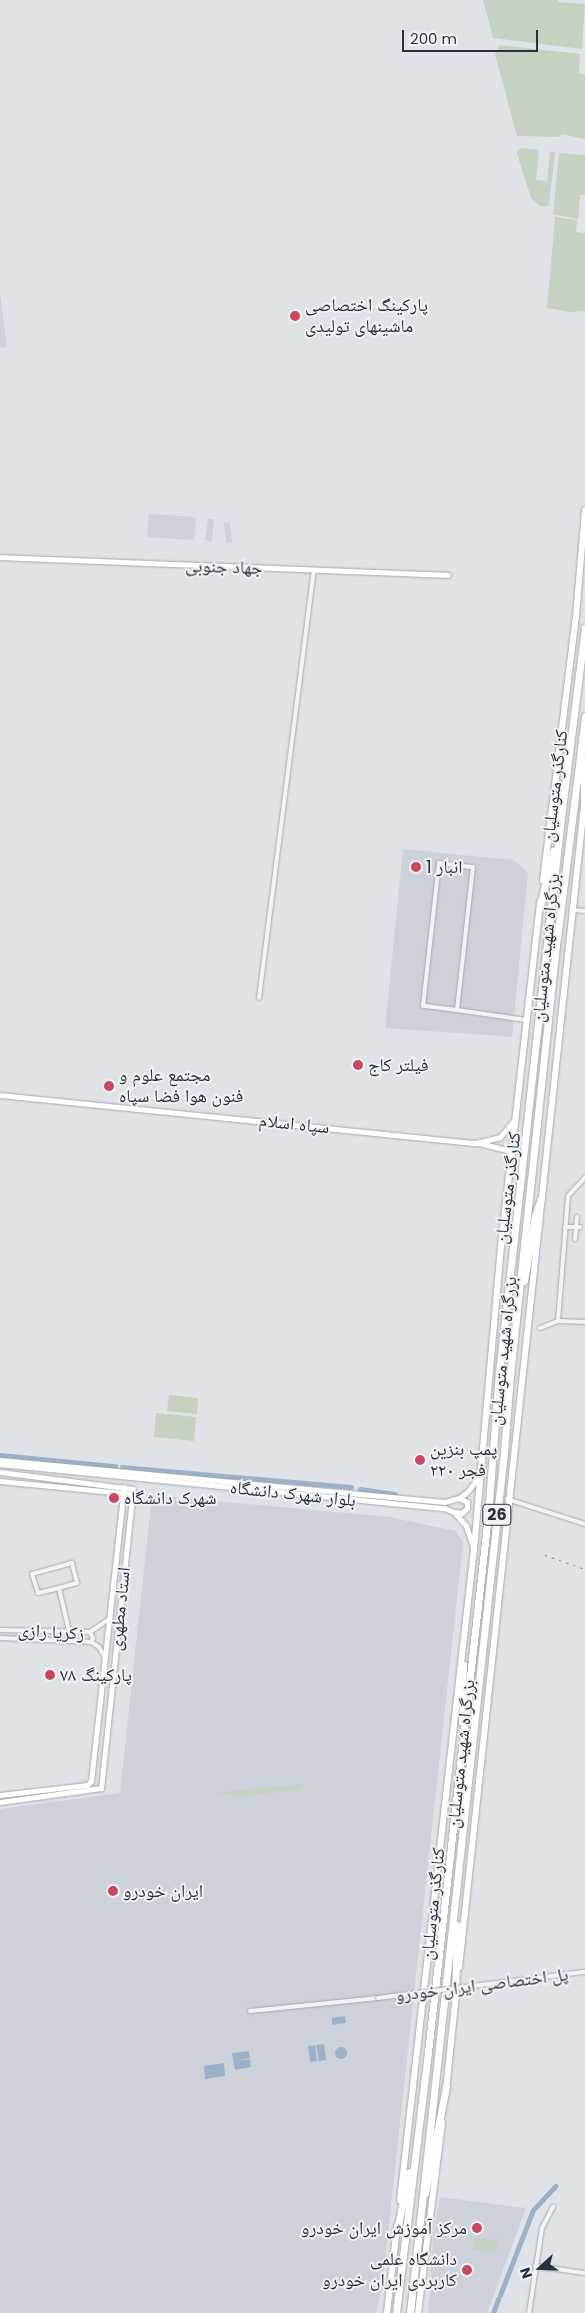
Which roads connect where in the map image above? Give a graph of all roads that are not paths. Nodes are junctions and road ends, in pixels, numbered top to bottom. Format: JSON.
{"nodes":[{"id":1,"x":585,"y":510,"type":"edge"},
{"id":2,"x":585,"y":549,"type":"edge"},
{"id":3,"x":0,"y":557,"type":"edge"},
{"id":4,"x":314,"y":571,"type":"junction"},
{"id":5,"x":448,"y":575,"type":"dead end"},
{"id":6,"x":576,"y":611,"type":"junction"},
{"id":7,"x":585,"y":627,"type":"edge"},
{"id":8,"x":585,"y":716,"type":"edge"},
{"id":9,"x":584,"y":725,"type":"edge"},
{"id":10,"x":585,"y":796,"type":"edge"},
{"id":11,"x":584,"y":800,"type":"edge"},
{"id":12,"x":562,"y":809,"type":"junction"},
{"id":13,"x":582,"y":857,"type":"edge"},
{"id":14,"x":540,"y":906,"type":"junction"},
{"id":15,"x":572,"y":910,"type":"junction"},
{"id":16,"x":585,"y":911,"type":"edge"},
{"id":17,"x":259,"y":998,"type":"dead end"},
{"id":18,"x":456,"y":1010,"type":"junction"},
{"id":19,"x":526,"y":1020,"type":"junction"},
{"id":20,"x":0,"y":1095,"type":"edge"},
{"id":21,"x":517,"y":1116,"type":"junction"},
{"id":22,"x":476,"y":1143,"type":"junction"},
{"id":23,"x":513,"y":1156,"type":"junction"},
{"id":24,"x":585,"y":1178,"type":"edge"},
{"id":25,"x":541,"y":1199,"type":"junction"},
{"id":26,"x":577,"y":1217,"type":"dead end"},
{"id":27,"x":565,"y":1227,"type":"junction"},
{"id":28,"x":578,"y":1227,"type":"junction"},
{"id":29,"x":575,"y":1239,"type":"dead end"},
{"id":30,"x":518,"y":1303,"type":"junction"},
{"id":31,"x":558,"y":1321,"type":"junction"},
{"id":32,"x":585,"y":1322,"type":"edge"},
{"id":33,"x":540,"y":1328,"type":"dead end"},
{"id":34,"x":0,"y":1460,"type":"edge"},
{"id":35,"x":0,"y":1464,"type":"edge"},
{"id":36,"x":0,"y":1472,"type":"edge"},
{"id":37,"x":481,"y":1475,"type":"junction"},
{"id":38,"x":0,"y":1481,"type":"edge"},
{"id":39,"x":124,"y":1490,"type":"junction"},
{"id":40,"x":355,"y":1497,"type":"junction"},
{"id":41,"x":459,"y":1498,"type":"junction"},
{"id":42,"x":508,"y":1499,"type":"junction"},
{"id":43,"x":454,"y":1512,"type":"junction"},
{"id":44,"x":585,"y":1524,"type":"edge"},
{"id":45,"x":474,"y":1549,"type":"junction"},
{"id":46,"x":59,"y":1588,"type":"junction"},
{"id":47,"x":109,"y":1619,"type":"junction"},
{"id":48,"x":0,"y":1630,"type":"edge"},
{"id":49,"x":54,"y":1631,"type":"junction"},
{"id":50,"x":69,"y":1631,"type":"junction"},
{"id":51,"x":465,"y":1631,"type":"junction"},
{"id":52,"x":90,"y":1632,"type":"junction"},
{"id":53,"x":0,"y":1638,"type":"edge"},
{"id":54,"x":54,"y":1640,"type":"junction"},
{"id":55,"x":90,"y":1642,"type":"junction"},
{"id":56,"x":105,"y":1658,"type":"junction"},
{"id":57,"x":462,"y":1749,"type":"junction"},
{"id":58,"x":0,"y":1795,"type":"edge"},
{"id":59,"x":0,"y":1802,"type":"edge"},
{"id":60,"x":458,"y":1876,"type":"junction"},
{"id":61,"x":585,"y":1972,"type":"edge"},
{"id":62,"x":456,"y":1997,"type":"junction"},
{"id":63,"x":250,"y":2011,"type":"dead end"},
{"id":64,"x":446,"y":2087,"type":"junction"},
{"id":65,"x":419,"y":2123,"type":"junction"},
{"id":66,"x":553,"y":2207,"type":"dead end"},
{"id":67,"x":419,"y":2215,"type":"junction"},
{"id":68,"x":397,"y":2230,"type":"junction"},
{"id":69,"x":535,"y":2266,"type":"junction"},
{"id":70,"x":585,"y":2273,"type":"edge"},
{"id":71,"x":386,"y":2313,"type":"edge"},
{"id":72,"x":396,"y":2313,"type":"edge"},
{"id":73,"x":410,"y":2313,"type":"edge"},
{"id":74,"x":418,"y":2313,"type":"edge"},
{"id":75,"x":529,"y":2313,"type":"edge"}],
"edges":[{"from":1,"to":6,"type":"main road","name":"کنارگذر متوسلیان"},
{"from":2,"to":6,"type":"main road"},
{"from":3,"to":4,"type":"street","name":"جهاد جنوبی"},
{"from":4,"to":5,"type":"street","name":"جهاد جنوبی"},
{"from":4,"to":17,"type":"street"},
{"from":6,"to":14,"type":"main road","name":"کنارگذر متوسلیان"},
{"from":7,"to":12,"type":"highway","name":"بزرگراه شهید متوسلیان"},
{"from":8,"to":9,"type":"highway","name":"بزرگراه شهید متوسلیان","number":"26"},
{"from":9,"to":11,"type":"highway"},
{"from":9,"to":30,"type":"highway","name":"بزرگراه شهید متوسلیان","number":"26"},
{"from":10,"to":11,"type":"main road","name":"کنارگذر متوسلیان"},
{"from":11,"to":13,"type":"main road","name":"کنارگذر متوسلیان"},
{"from":12,"to":14,"type":"highway"},
{"from":12,"to":57,"type":"highway","name":"بزرگراه شهید متوسلیان"},
{"from":13,"to":15,"type":"main road","name":"کنارگذر متوسلیان"},
{"from":14,"to":19,"type":"main road","name":"کنارگذر متوسلیان"},
{"from":15,"to":16,"type":"street"},
{"from":15,"to":25,"type":"main road","name":"کنارگذر متوسلیان"},
{"from":18,"to":18,"type":"street"},
{"from":18,"to":19,"type":"street"},
{"from":19,"to":21,"type":"main road","name":"کنارگذر متوسلیان"},
{"from":20,"to":22,"type":"street","name":"سپاه اسلام"},
{"from":21,"to":22,"type":"street","name":"سپاه اسلام"},
{"from":21,"to":23,"type":"main road","name":"کنارگذر متوسلیان"},
{"from":22,"to":23,"type":"street"},
{"from":23,"to":37,"type":"main road","name":"کنارگذر متوسلیان"},
{"from":24,"to":27,"type":"street"},
{"from":25,"to":30,"type":"highway"},
{"from":25,"to":42,"type":"main road","name":"کنارگذر متوسلیان"},
{"from":26,"to":28,"type":"street"},
{"from":27,"to":28,"type":"street"},
{"from":27,"to":31,"type":"street"},
{"from":28,"to":29,"type":"street"},
{"from":30,"to":60,"type":"highway","name":"بزرگراه شهید متوسلیان","number":"26"},
{"from":31,"to":32,"type":"street"},
{"from":31,"to":33,"type":"street"},
{"from":34,"to":40,"type":"street","name":"بلوار شهرک دانشگاه"},
{"from":35,"to":40,"type":"street","name":"بلوار شهرک دانشگاه"},
{"from":36,"to":39,"type":"street"},
{"from":37,"to":41,"type":"street"},
{"from":37,"to":45,"type":"main road","name":"کنارگذر متوسلیان"},
{"from":38,"to":39,"type":"street"},
{"from":39,"to":47,"type":"street","name":"استاد مطهری"},
{"from":39,"to":59,"type":"street","name":"استاد مطهری"},
{"from":40,"to":41,"type":"street","name":"بلوار شهرک دانشگاه"},
{"from":40,"to":43,"type":"street","name":"بلوار شهرک دانشگاه"},
{"from":41,"to":43,"type":"street"},
{"from":42,"to":44,"type":"street"},
{"from":42,"to":62,"type":"main road","name":"کنارگذر متوسلیان"},
{"from":43,"to":45,"type":"street"},
{"from":45,"to":51,"type":"main road","name":"کنارگذر متوسلیان"},
{"from":46,"to":46,"type":"street"},
{"from":46,"to":50,"type":"street"},
{"from":47,"to":52,"type":"street"},
{"from":47,"to":56,"type":"street","name":"استاد مطهری"},
{"from":48,"to":49,"type":"street","name":"زکریا رازی"},
{"from":49,"to":50,"type":"street","name":"زکریا رازی"},
{"from":49,"to":54,"type":"street"},
{"from":50,"to":52,"type":"street","name":"زکریا رازی"},
{"from":51,"to":57,"type":"main road"},
{"from":51,"to":68,"type":"main road","name":"کنارگذر متوسلیان"},
{"from":52,"to":55,"type":"street","name":"زکریا رازی"},
{"from":53,"to":54,"type":"street","name":"زکریا رازی"},
{"from":54,"to":55,"type":"street","name":"زکریا رازی"},
{"from":55,"to":56,"type":"street"},
{"from":56,"to":58,"type":"street","name":"استاد مطهری"},
{"from":57,"to":65,"type":"highway","name":"بزرگراه شهید متوسلیان"},
{"from":60,"to":62,"type":"highway"},
{"from":60,"to":67,"type":"highway","name":"بزرگراه شهید متوسلیان","number":"26"},
{"from":61,"to":63,"type":"street","name":"پل اختصاصی ایران خودرو","bridge":true},
{"from":62,"to":64,"type":"main road","name":"کنارگذر متوسلیان"},
{"from":64,"to":67,"type":"highway"},
{"from":64,"to":74,"type":"main road","name":"کنارگذر متوسلیان"},
{"from":65,"to":68,"type":"highway"},
{"from":65,"to":72,"type":"highway","name":"بزرگراه شهید متوسلیان"},
{"from":66,"to":69,"type":"street"},
{"from":67,"to":73,"type":"highway","name":"بزرگراه شهید متوسلیان","number":"26"},
{"from":68,"to":71,"type":"main road","name":"کنارگذر متوسلیان"},
{"from":69,"to":70,"type":"street"},
{"from":69,"to":75,"type":"street"}]}
